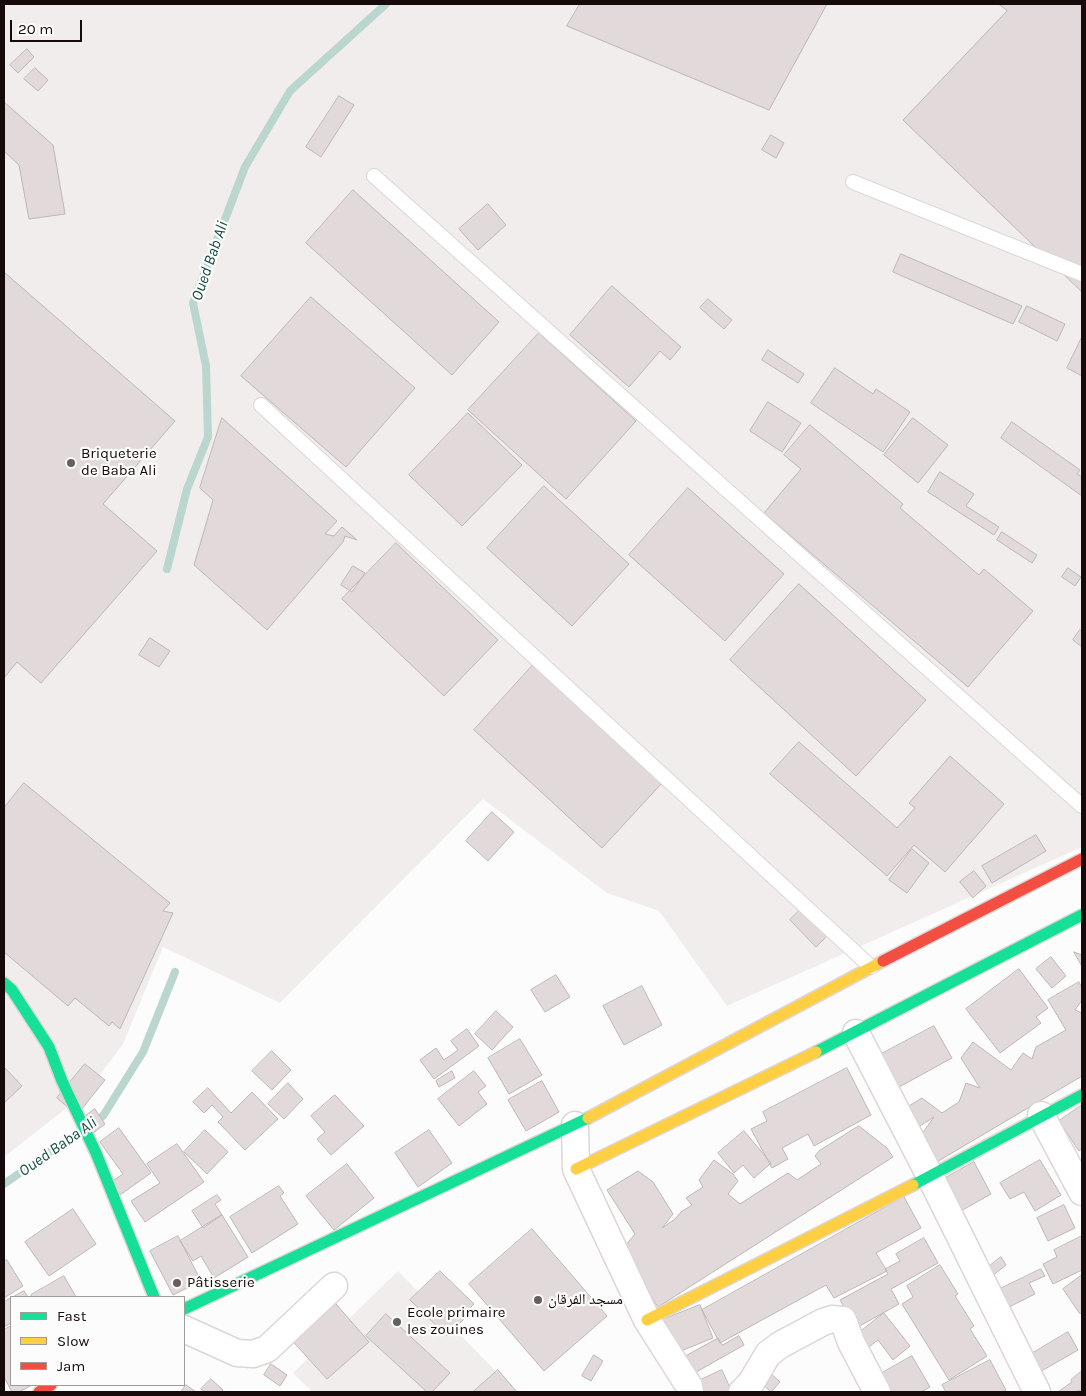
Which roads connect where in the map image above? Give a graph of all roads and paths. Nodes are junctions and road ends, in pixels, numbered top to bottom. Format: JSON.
{"nodes":[{"id":1,"x":374,"y":176,"type":"dead end"},
{"id":2,"x":853,"y":182,"type":"dead end"},
{"id":3,"x":1082,"y":274,"type":"edge"},
{"id":4,"x":261,"y":405,"type":"dead end"},
{"id":5,"x":1082,"y":806,"type":"edge"},
{"id":6,"x":1082,"y":860,"type":"edge"},
{"id":7,"x":1082,"y":915,"type":"edge"},
{"id":8,"x":871,"y":967,"type":"junction"},
{"id":9,"x":4,"y":983,"type":"edge"},
{"id":10,"x":856,"y":1032,"type":"junction"},
{"id":11,"x":1082,"y":1095,"type":"edge"},
{"id":12,"x":1041,"y":1115,"type":"junction"},
{"id":13,"x":575,"y":1125,"type":"junction"},
{"id":14,"x":576,"y":1169,"type":"junction"},
{"id":15,"x":930,"y":1176,"type":"junction"},
{"id":16,"x":1082,"y":1192,"type":"edge"},
{"id":17,"x":334,"y":1286,"type":"dead end"},
{"id":18,"x":154,"y":1296,"type":"edge"},
{"id":19,"x":185,"y":1309,"type":"edge"},
{"id":20,"x":647,"y":1320,"type":"junction"},
{"id":21,"x":185,"y":1329,"type":"edge"},
{"id":22,"x":49,"y":1386,"type":"edge"},
{"id":23,"x":38,"y":1392,"type":"edge"},
{"id":24,"x":690,"y":1392,"type":"edge"},
{"id":25,"x":742,"y":1392,"type":"edge"},
{"id":26,"x":877,"y":1392,"type":"edge"},
{"id":27,"x":1037,"y":1392,"type":"edge"}],
"edges":[{"from":1,"to":5,"type":"lane"},
{"from":2,"to":3,"type":"lane"},
{"from":4,"to":8,"type":"lane"},
{"from":6,"to":8,"type":"street"},
{"from":7,"to":10,"type":"street"},
{"from":8,"to":13,"type":"street"},
{"from":9,"to":18,"type":"street"},
{"from":10,"to":14,"type":"street"},
{"from":10,"to":15,"type":"street"},
{"from":11,"to":12,"type":"street"},
{"from":12,"to":15,"type":"street"},
{"from":12,"to":16,"type":"street"},
{"from":13,"to":14,"type":"street"},
{"from":13,"to":19,"type":"street"},
{"from":14,"to":20,"type":"street"},
{"from":15,"to":20,"type":"street"},
{"from":15,"to":27,"type":"street"},
{"from":17,"to":21,"type":"street"},
{"from":20,"to":24,"type":"street"},
{"from":22,"to":23,"type":"street"},
{"from":25,"to":26,"type":"street"}]}
